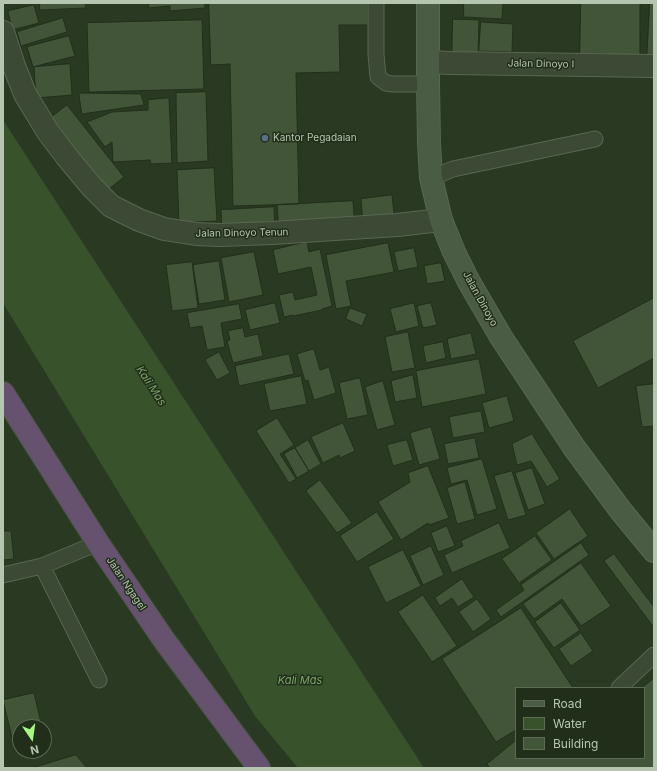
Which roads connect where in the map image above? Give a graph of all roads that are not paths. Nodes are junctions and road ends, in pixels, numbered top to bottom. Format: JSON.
{"nodes":[{"id":1,"x":376,"y":3,"type":"edge"},
{"id":2,"x":428,"y":3,"type":"edge"},
{"id":3,"x":3,"y":32,"type":"edge"},
{"id":4,"x":428,"y":62,"type":"junction"},
{"id":5,"x":654,"y":66,"type":"edge"},
{"id":6,"x":428,"y":84,"type":"junction"},
{"id":7,"x":595,"y":138,"type":"dead end"},
{"id":8,"x":432,"y":178,"type":"junction"},
{"id":9,"x":441,"y":220,"type":"junction"},
{"id":10,"x":3,"y":394,"type":"edge"},
{"id":11,"x":98,"y":543,"type":"junction"},
{"id":12,"x":654,"y":551,"type":"edge"},
{"id":13,"x":42,"y":566,"type":"junction"},
{"id":14,"x":3,"y":575,"type":"edge"},
{"id":15,"x":654,"y":655,"type":"edge"},
{"id":16,"x":99,"y":680,"type":"dead end"},
{"id":17,"x":620,"y":687,"type":"edge"},
{"id":18,"x":259,"y":768,"type":"edge"}],
"edges":[{"from":1,"to":6,"type":"lane"},
{"from":2,"to":4,"type":"main road","name":"Jalan Dinoyo"},
{"from":3,"to":9,"type":"street","name":"Jalan Dinoyo Tenun"},
{"from":4,"to":5,"type":"street","name":"Jalan Dinoyo I"},
{"from":4,"to":6,"type":"main road","name":"Jalan Dinoyo"},
{"from":6,"to":8,"type":"main road","name":"Jalan Dinoyo"},
{"from":7,"to":8,"type":"lane"},
{"from":8,"to":9,"type":"main road","name":"Jalan Dinoyo"},
{"from":9,"to":12,"type":"main road","name":"Jalan Dinoyo"},
{"from":10,"to":11,"type":"highway","name":"Jalan Ngagel"},
{"from":11,"to":13,"type":"lane"},
{"from":11,"to":18,"type":"highway","name":"Jalan Ngagel"},
{"from":13,"to":14,"type":"lane"},
{"from":13,"to":16,"type":"lane"},
{"from":15,"to":17,"type":"lane"}]}
